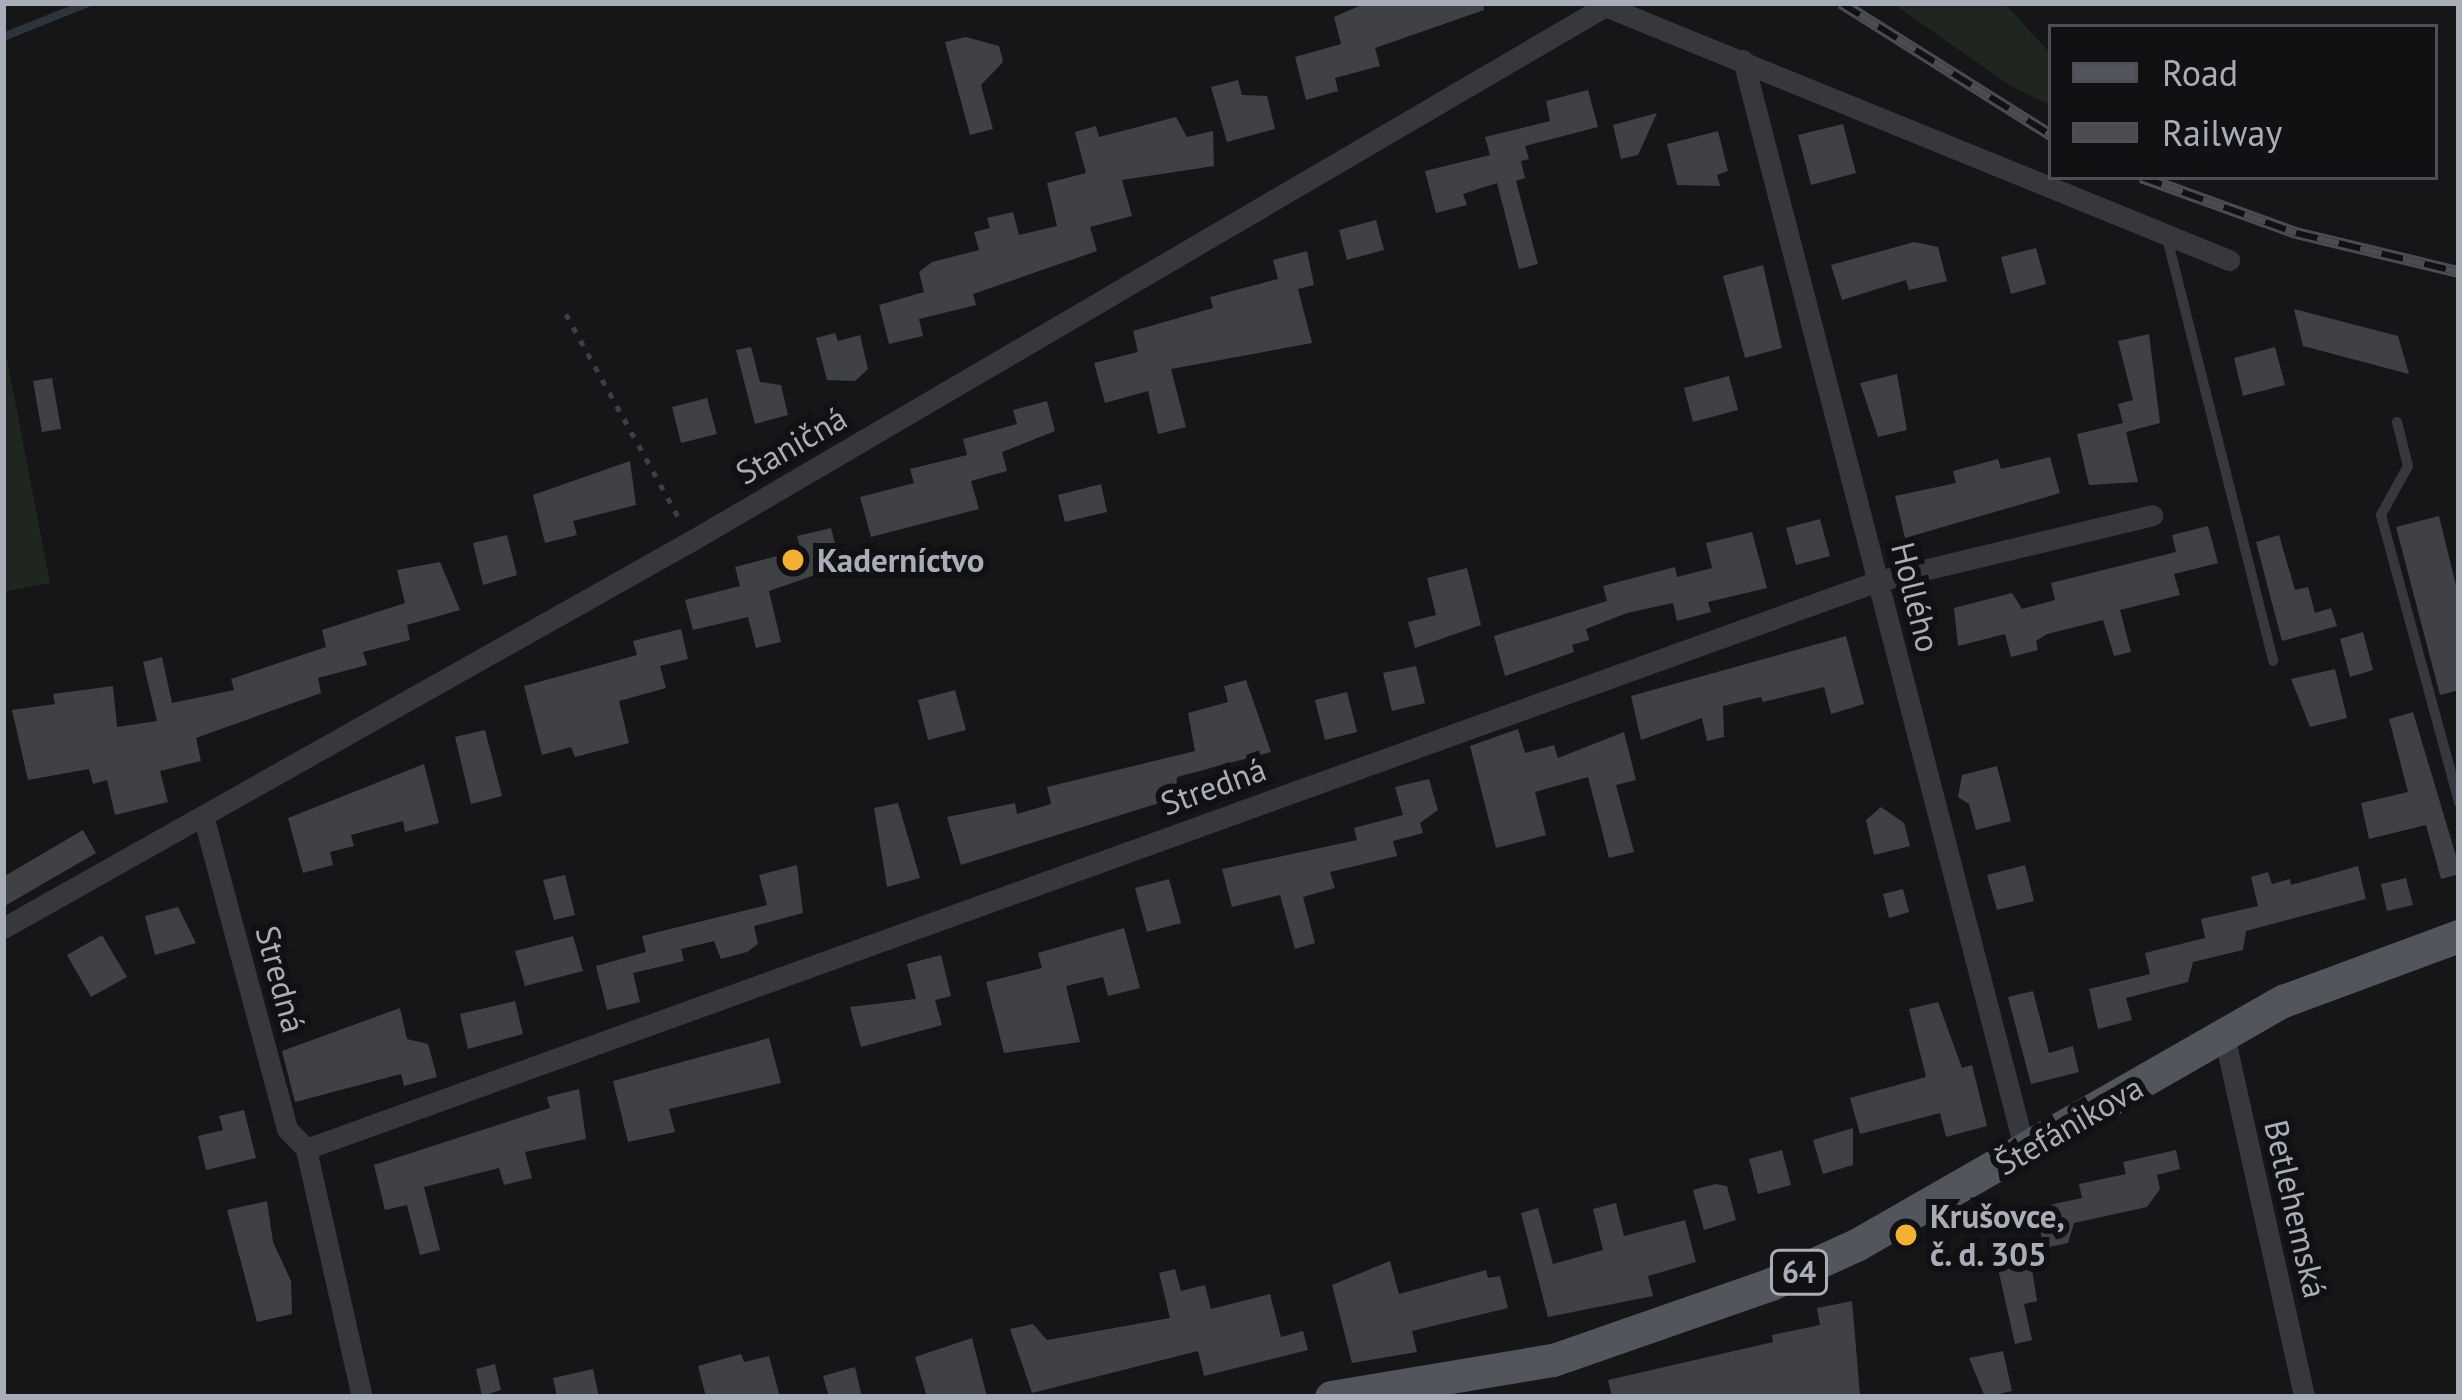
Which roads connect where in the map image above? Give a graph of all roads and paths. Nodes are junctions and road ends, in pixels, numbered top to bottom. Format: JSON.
{"nodes":[{"id":1,"x":1607,"y":5,"type":"edge"},
{"id":2,"x":1744,"y":60,"type":"junction"},
{"id":3,"x":2167,"y":238,"type":"junction"},
{"id":4,"x":2229,"y":260,"type":"dead end"},
{"id":5,"x":566,"y":314,"type":"dead end"},
{"id":6,"x":2397,"y":422,"type":"dead end"},
{"id":7,"x":2152,"y":514,"type":"dead end"},
{"id":8,"x":691,"y":541,"type":"junction"},
{"id":9,"x":1878,"y":581,"type":"junction"},
{"id":10,"x":2273,"y":661,"type":"dead end"},
{"id":11,"x":2459,"y":803,"type":"edge"},
{"id":12,"x":204,"y":819,"type":"junction"},
{"id":13,"x":3,"y":928,"type":"edge"},
{"id":14,"x":2459,"y":936,"type":"edge"},
{"id":15,"x":2224,"y":1035,"type":"junction"},
{"id":16,"x":306,"y":1149,"type":"junction"},
{"id":17,"x":2025,"y":1151,"type":"junction"},
{"id":18,"x":1490,"y":1387,"type":"edge"},
{"id":19,"x":362,"y":1397,"type":"edge"},
{"id":20,"x":1331,"y":1397,"type":"edge"},
{"id":21,"x":2304,"y":1397,"type":"edge"}],
"edges":[{"from":1,"to":2,"type":"street"},
{"from":1,"to":8,"type":"street","name":"Staničná"},
{"from":2,"to":3,"type":"street"},
{"from":2,"to":9,"type":"street","name":"Hollého"},
{"from":3,"to":4,"type":"street"},
{"from":3,"to":10,"type":"lane"},
{"from":5,"to":8,"type":"path"},
{"from":6,"to":11,"type":"lane"},
{"from":7,"to":9,"type":"street","name":"Stredná"},
{"from":8,"to":12,"type":"street","name":"Staničná"},
{"from":9,"to":16,"type":"street","name":"Stredná"},
{"from":9,"to":17,"type":"street","name":"Hollého"},
{"from":12,"to":13,"type":"street","name":"Staničná"},
{"from":12,"to":16,"type":"street","name":"Stredná"},
{"from":14,"to":15,"type":"main road","name":"Štefánikova","number":"64"},
{"from":15,"to":17,"type":"main road","name":"Štefánikova","number":"64"},
{"from":15,"to":21,"type":"street","name":"Betlehemská"},
{"from":16,"to":19,"type":"street","name":"Stredná"},
{"from":17,"to":18,"type":"main road","name":"Štefánikova","number":"64"},
{"from":18,"to":20,"type":"main road","name":"Štefánikova","number":"64"}]}
